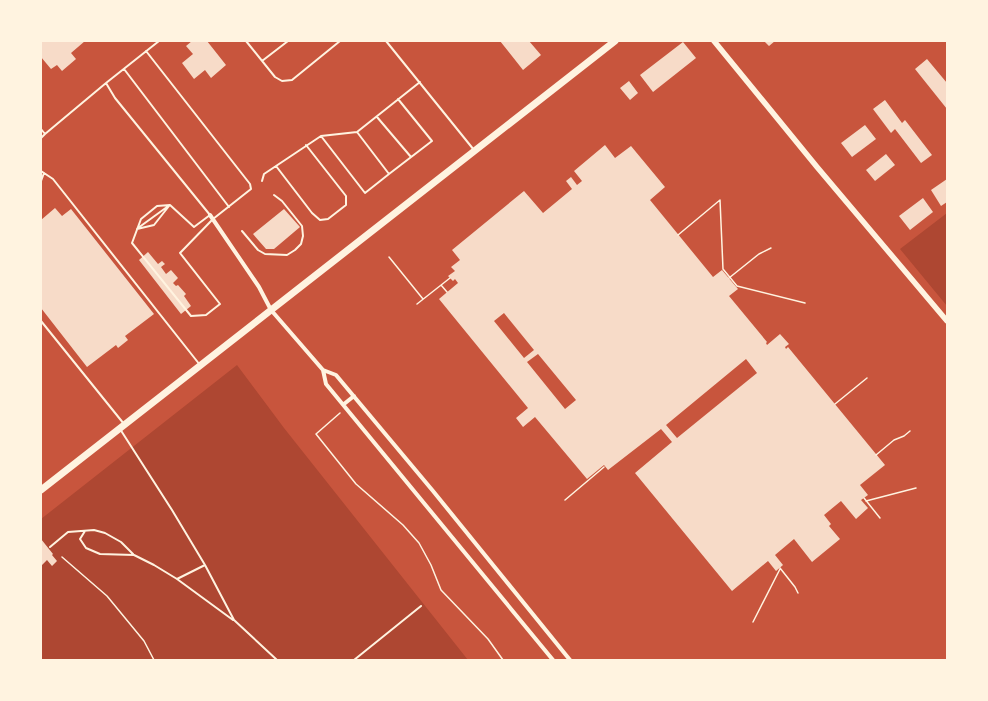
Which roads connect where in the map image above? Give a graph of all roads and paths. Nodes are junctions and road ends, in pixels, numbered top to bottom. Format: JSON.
{"nodes":[{"id":1,"x":158,"y":41,"type":"edge"},
{"id":2,"x":246,"y":41,"type":"edge"},
{"id":3,"x":288,"y":41,"type":"edge"},
{"id":4,"x":340,"y":41,"type":"edge"},
{"id":5,"x":386,"y":41,"type":"edge"},
{"id":6,"x":615,"y":41,"type":"edge"},
{"id":7,"x":714,"y":41,"type":"edge"},
{"id":8,"x":146,"y":51,"type":"junction"},
{"id":9,"x":262,"y":61,"type":"junction"},
{"id":10,"x":124,"y":69,"type":"junction"},
{"id":11,"x":420,"y":82,"type":"junction"},
{"id":12,"x":106,"y":83,"type":"junction"},
{"id":13,"x":398,"y":99,"type":"junction"},
{"id":14,"x":377,"y":117,"type":"junction"},
{"id":15,"x":41,"y":129,"type":"edge"},
{"id":16,"x":357,"y":132,"type":"junction"},
{"id":17,"x":45,"y":134,"type":"junction"},
{"id":18,"x":321,"y":136,"type":"junction"},
{"id":19,"x":41,"y":138,"type":"edge"},
{"id":20,"x":306,"y":145,"type":"junction"},
{"id":21,"x":475,"y":151,"type":"junction"},
{"id":22,"x":411,"y":157,"type":"junction"},
{"id":23,"x":276,"y":166,"type":"junction"},
{"id":24,"x":41,"y":171,"type":"edge"},
{"id":25,"x":44,"y":173,"type":"junction"},
{"id":26,"x":389,"y":174,"type":"junction"},
{"id":27,"x":41,"y":181,"type":"edge"},
{"id":28,"x":262,"y":181,"type":"dead end"},
{"id":29,"x":274,"y":195,"type":"dead end"},
{"id":30,"x":170,"y":205,"type":"junction"},
{"id":31,"x":229,"y":207,"type":"junction"},
{"id":32,"x":212,"y":217,"type":"junction"},
{"id":33,"x":137,"y":229,"type":"junction"},
{"id":34,"x":242,"y":230,"type":"dead end"},
{"id":35,"x":678,"y":235,"type":"dead end"},
{"id":36,"x":771,"y":248,"type":"dead end"},
{"id":37,"x":389,"y":257,"type":"dead end"},
{"id":38,"x":450,"y":278,"type":"dead end"},
{"id":39,"x":729,"y":278,"type":"junction"},
{"id":40,"x":441,"y":285,"type":"junction"},
{"id":41,"x":447,"y":292,"type":"dead end"},
{"id":42,"x":423,"y":299,"type":"junction"},
{"id":43,"x":805,"y":303,"type":"dead end"},
{"id":44,"x":416,"y":304,"type":"dead end"},
{"id":45,"x":271,"y":310,"type":"junction"},
{"id":46,"x":41,"y":321,"type":"edge"},
{"id":47,"x":947,"y":321,"type":"edge"},
{"id":48,"x":200,"y":366,"type":"junction"},
{"id":49,"x":323,"y":370,"type":"junction"},
{"id":50,"x":866,"y":378,"type":"dead end"},
{"id":51,"x":354,"y":396,"type":"junction"},
{"id":52,"x":835,"y":404,"type":"dead end"},
{"id":53,"x":345,"y":406,"type":"junction"},
{"id":54,"x":122,"y":427,"type":"junction"},
{"id":55,"x":910,"y":431,"type":"dead end"},
{"id":56,"x":876,"y":455,"type":"dead end"},
{"id":57,"x":604,"y":467,"type":"dead end"},
{"id":58,"x":916,"y":488,"type":"dead end"},
{"id":59,"x":41,"y":490,"type":"edge"},
{"id":60,"x":864,"y":498,"type":"dead end"},
{"id":61,"x":565,"y":500,"type":"dead end"},
{"id":62,"x":866,"y":501,"type":"junction"},
{"id":63,"x":880,"y":518,"type":"dead end"},
{"id":64,"x":85,"y":531,"type":"junction"},
{"id":65,"x":50,"y":547,"type":"dead end"},
{"id":66,"x":134,"y":555,"type":"junction"},
{"id":67,"x":62,"y":557,"type":"dead end"},
{"id":68,"x":205,"y":565,"type":"junction"},
{"id":69,"x":177,"y":579,"type":"junction"},
{"id":70,"x":798,"y":593,"type":"dead end"},
{"id":71,"x":420,"y":606,"type":"dead end"},
{"id":72,"x":234,"y":620,"type":"junction"},
{"id":73,"x":752,"y":622,"type":"dead end"},
{"id":74,"x":154,"y":660,"type":"edge"},
{"id":75,"x":277,"y":660,"type":"edge"},
{"id":76,"x":354,"y":660,"type":"edge"},
{"id":77,"x":503,"y":660,"type":"edge"},
{"id":78,"x":553,"y":660,"type":"edge"},
{"id":79,"x":570,"y":660,"type":"edge"}],
"edges":[{"from":1,"to":8,"type":"lane"},
{"from":2,"to":9,"type":"lane"},
{"from":3,"to":9,"type":"lane"},
{"from":4,"to":9,"type":"lane"},
{"from":5,"to":11,"type":"lane"},
{"from":6,"to":21,"type":"main road"},
{"from":7,"to":47,"type":"street"},
{"from":8,"to":10,"type":"lane"},
{"from":8,"to":31,"type":"lane"},
{"from":10,"to":12,"type":"lane"},
{"from":10,"to":31,"type":"lane"},
{"from":11,"to":13,"type":"lane"},
{"from":11,"to":21,"type":"lane"},
{"from":12,"to":17,"type":"lane"},
{"from":12,"to":32,"type":"lane"},
{"from":13,"to":14,"type":"lane"},
{"from":13,"to":22,"type":"lane"},
{"from":14,"to":16,"type":"lane"},
{"from":14,"to":22,"type":"lane"},
{"from":15,"to":17,"type":"lane"},
{"from":16,"to":18,"type":"lane"},
{"from":16,"to":26,"type":"lane"},
{"from":17,"to":19,"type":"lane"},
{"from":18,"to":20,"type":"lane"},
{"from":18,"to":26,"type":"lane"},
{"from":20,"to":23,"type":"lane"},
{"from":20,"to":23,"type":"lane"},
{"from":21,"to":45,"type":"main road"},
{"from":22,"to":26,"type":"lane"},
{"from":23,"to":28,"type":"lane"},
{"from":24,"to":25,"type":"lane"},
{"from":25,"to":27,"type":"lane"},
{"from":25,"to":48,"type":"lane"},
{"from":29,"to":34,"type":"lane"},
{"from":30,"to":32,"type":"lane"},
{"from":30,"to":33,"type":"lane"},
{"from":30,"to":33,"type":"lane"},
{"from":30,"to":33,"type":"lane"},
{"from":31,"to":32,"type":"lane"},
{"from":32,"to":33,"type":"lane"},
{"from":32,"to":45,"type":"street"},
{"from":35,"to":39,"type":"path"},
{"from":36,"to":39,"type":"path"},
{"from":37,"to":42,"type":"path"},
{"from":38,"to":40,"type":"path"},
{"from":39,"to":43,"type":"path"},
{"from":40,"to":41,"type":"path"},
{"from":40,"to":42,"type":"path"},
{"from":42,"to":44,"type":"path"},
{"from":45,"to":48,"type":"main road"},
{"from":45,"to":49,"type":"street"},
{"from":46,"to":54,"type":"lane"},
{"from":48,"to":54,"type":"main road"},
{"from":49,"to":51,"type":"street"},
{"from":49,"to":53,"type":"street"},
{"from":50,"to":52,"type":"path"},
{"from":51,"to":53,"type":"street"},
{"from":51,"to":79,"type":"street"},
{"from":53,"to":77,"type":"path"},
{"from":53,"to":78,"type":"street"},
{"from":54,"to":59,"type":"main road"},
{"from":54,"to":68,"type":"lane"},
{"from":55,"to":56,"type":"path"},
{"from":57,"to":61,"type":"path"},
{"from":58,"to":62,"type":"path"},
{"from":60,"to":62,"type":"path"},
{"from":62,"to":63,"type":"path"},
{"from":64,"to":65,"type":"lane"},
{"from":64,"to":66,"type":"lane"},
{"from":64,"to":66,"type":"lane"},
{"from":66,"to":69,"type":"lane"},
{"from":67,"to":74,"type":"path"},
{"from":68,"to":69,"type":"lane"},
{"from":68,"to":72,"type":"lane"},
{"from":69,"to":72,"type":"lane"},
{"from":70,"to":73,"type":"path"},
{"from":71,"to":76,"type":"lane"},
{"from":72,"to":75,"type":"lane"}]}
